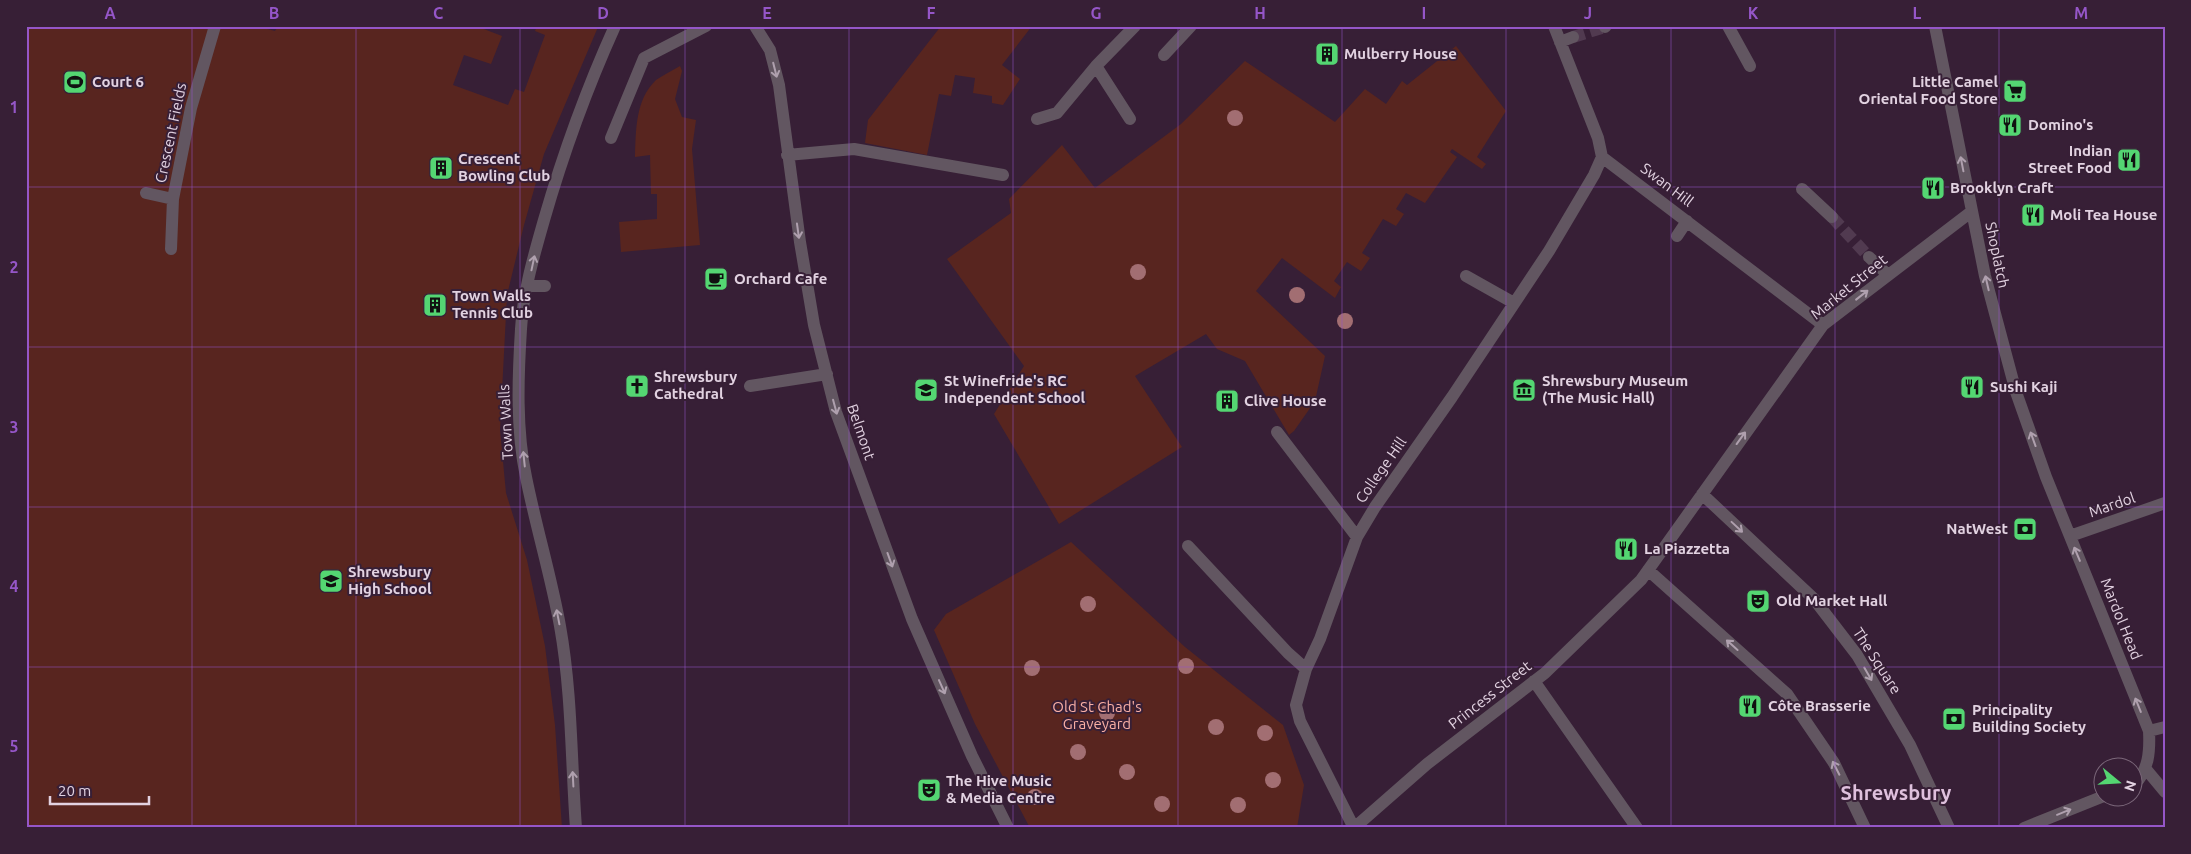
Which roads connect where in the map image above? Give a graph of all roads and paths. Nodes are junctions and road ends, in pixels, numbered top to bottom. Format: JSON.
{"nodes":[{"id":1,"x":216,"y":26,"type":"edge"},
{"id":2,"x":615,"y":26,"type":"edge"},
{"id":3,"x":706,"y":26,"type":"edge"},
{"id":4,"x":755,"y":26,"type":"edge"},
{"id":5,"x":1135,"y":26,"type":"edge"},
{"id":6,"x":1190,"y":26,"type":"edge"},
{"id":7,"x":1554,"y":26,"type":"edge"},
{"id":8,"x":1728,"y":26,"type":"edge"},
{"id":9,"x":1935,"y":26,"type":"edge"},
{"id":10,"x":1573,"y":37,"type":"tunnel mouth"},
{"id":11,"x":1560,"y":42,"type":"junction"},
{"id":12,"x":1164,"y":55,"type":"dead end"},
{"id":13,"x":1096,"y":66,"type":"junction"},
{"id":14,"x":1750,"y":66,"type":"dead end"},
{"id":15,"x":1037,"y":119,"type":"dead end"},
{"id":16,"x":1130,"y":120,"type":"dead end"},
{"id":17,"x":611,"y":138,"type":"dead end"},
{"id":18,"x":787,"y":155,"type":"junction"},
{"id":19,"x":1602,"y":157,"type":"junction"},
{"id":20,"x":1003,"y":176,"type":"dead end"},
{"id":21,"x":1802,"y":189,"type":"dead end"},
{"id":22,"x":146,"y":194,"type":"dead end"},
{"id":23,"x":173,"y":199,"type":"junction"},
{"id":24,"x":1971,"y":212,"type":"junction"},
{"id":25,"x":1832,"y":217,"type":"tunnel mouth"},
{"id":26,"x":1687,"y":221,"type":"junction"},
{"id":27,"x":1677,"y":236,"type":"dead end"},
{"id":28,"x":171,"y":249,"type":"dead end"},
{"id":29,"x":1869,"y":257,"type":"tunnel mouth"},
{"id":30,"x":1888,"y":275,"type":"junction"},
{"id":31,"x":1466,"y":276,"type":"dead end"},
{"id":32,"x":528,"y":286,"type":"junction"},
{"id":33,"x":545,"y":286,"type":"dead end"},
{"id":34,"x":1514,"y":303,"type":"junction"},
{"id":35,"x":1823,"y":325,"type":"junction"},
{"id":36,"x":827,"y":374,"type":"junction"},
{"id":37,"x":750,"y":386,"type":"dead end"},
{"id":38,"x":1277,"y":432,"type":"dead end"},
{"id":39,"x":2050,"y":485,"type":"joint"},
{"id":40,"x":1702,"y":494,"type":"junction"},
{"id":41,"x":2165,"y":503,"type":"edge"},
{"id":42,"x":2070,"y":536,"type":"junction"},
{"id":43,"x":1357,"y":537,"type":"junction"},
{"id":44,"x":1188,"y":546,"type":"dead end"},
{"id":45,"x":1645,"y":575,"type":"junction"},
{"id":46,"x":1306,"y":670,"type":"junction"},
{"id":47,"x":1534,"y":681,"type":"junction"},
{"id":48,"x":2165,"y":727,"type":"edge"},
{"id":49,"x":2149,"y":732,"type":"junction"},
{"id":50,"x":2145,"y":768,"type":"joint"},
{"id":51,"x":2165,"y":792,"type":"edge"},
{"id":52,"x":2094,"y":800,"type":"edge"},
{"id":53,"x":576,"y":828,"type":"edge"},
{"id":54,"x":1008,"y":828,"type":"edge"},
{"id":55,"x":1354,"y":828,"type":"edge"},
{"id":56,"x":1637,"y":828,"type":"edge"},
{"id":57,"x":1865,"y":828,"type":"edge"},
{"id":58,"x":1949,"y":828,"type":"edge"},
{"id":59,"x":2024,"y":828,"type":"edge"}],
"edges":[{"from":1,"to":23,"type":"street","name":"Crescent Fields"},
{"from":32,"to":2,"type":"street","name":"Town Walls","one_way":true},
{"from":3,"to":17,"type":"street"},
{"from":4,"to":18,"type":"street","name":"Belmont","one_way":true},
{"from":5,"to":13,"type":"street"},
{"from":6,"to":12,"type":"street"},
{"from":7,"to":11,"type":"street"},
{"from":8,"to":14,"type":"street"},
{"from":24,"to":9,"type":"street","name":"Shoplatch","one_way":true},
{"from":10,"to":11,"type":"street"},
{"from":11,"to":19,"type":"street"},
{"from":13,"to":15,"type":"street"},
{"from":13,"to":16,"type":"street"},
{"from":18,"to":20,"type":"street"},
{"from":18,"to":36,"type":"street","name":"Belmont","one_way":true},
{"from":19,"to":26,"type":"street","name":"Swan Hill"},
{"from":19,"to":34,"type":"street","name":"College Hill"},
{"from":21,"to":25,"type":"street"},
{"from":22,"to":23,"type":"street"},
{"from":23,"to":28,"type":"street","name":"Crescent Fields"},
{"from":24,"to":30,"type":"street","name":"Market Street"},
{"from":39,"to":24,"type":"street","name":"Shoplatch","one_way":true},
{"from":26,"to":27,"type":"street"},
{"from":26,"to":35,"type":"street","name":"Swan Hill"},
{"from":29,"to":30,"type":"street"},
{"from":35,"to":30,"type":"street","name":"Market Street","one_way":true},
{"from":31,"to":34,"type":"street"},
{"from":32,"to":33,"type":"street"},
{"from":53,"to":32,"type":"street","name":"Town Walls","one_way":true},
{"from":34,"to":43,"type":"street","name":"College Hill"},
{"from":40,"to":35,"type":"street","name":"Market Street","one_way":true},
{"from":36,"to":37,"type":"street"},
{"from":36,"to":54,"type":"street","name":"Belmont","one_way":true},
{"from":38,"to":43,"type":"street"},
{"from":39,"to":42,"type":"street","name":"Mardol Head"},
{"from":40,"to":45,"type":"street"},
{"from":40,"to":58,"type":"street","name":"The Square","one_way":true},
{"from":41,"to":42,"type":"street","name":"Mardol"},
{"from":49,"to":42,"type":"street","name":"Mardol Head","one_way":true},
{"from":43,"to":46,"type":"street","name":"College Hill"},
{"from":44,"to":46,"type":"street"},
{"from":45,"to":47,"type":"street","name":"Princess Street"},
{"from":57,"to":45,"type":"street","one_way":true},
{"from":46,"to":55,"type":"street","name":"College Hill"},
{"from":47,"to":55,"type":"street","name":"Princess Street"},
{"from":47,"to":56,"type":"street"},
{"from":48,"to":49,"type":"street"},
{"from":49,"to":50,"type":"street","name":"Mardol Head"},
{"from":50,"to":51,"type":"street"},
{"from":59,"to":52,"type":"street","one_way":true}]}
